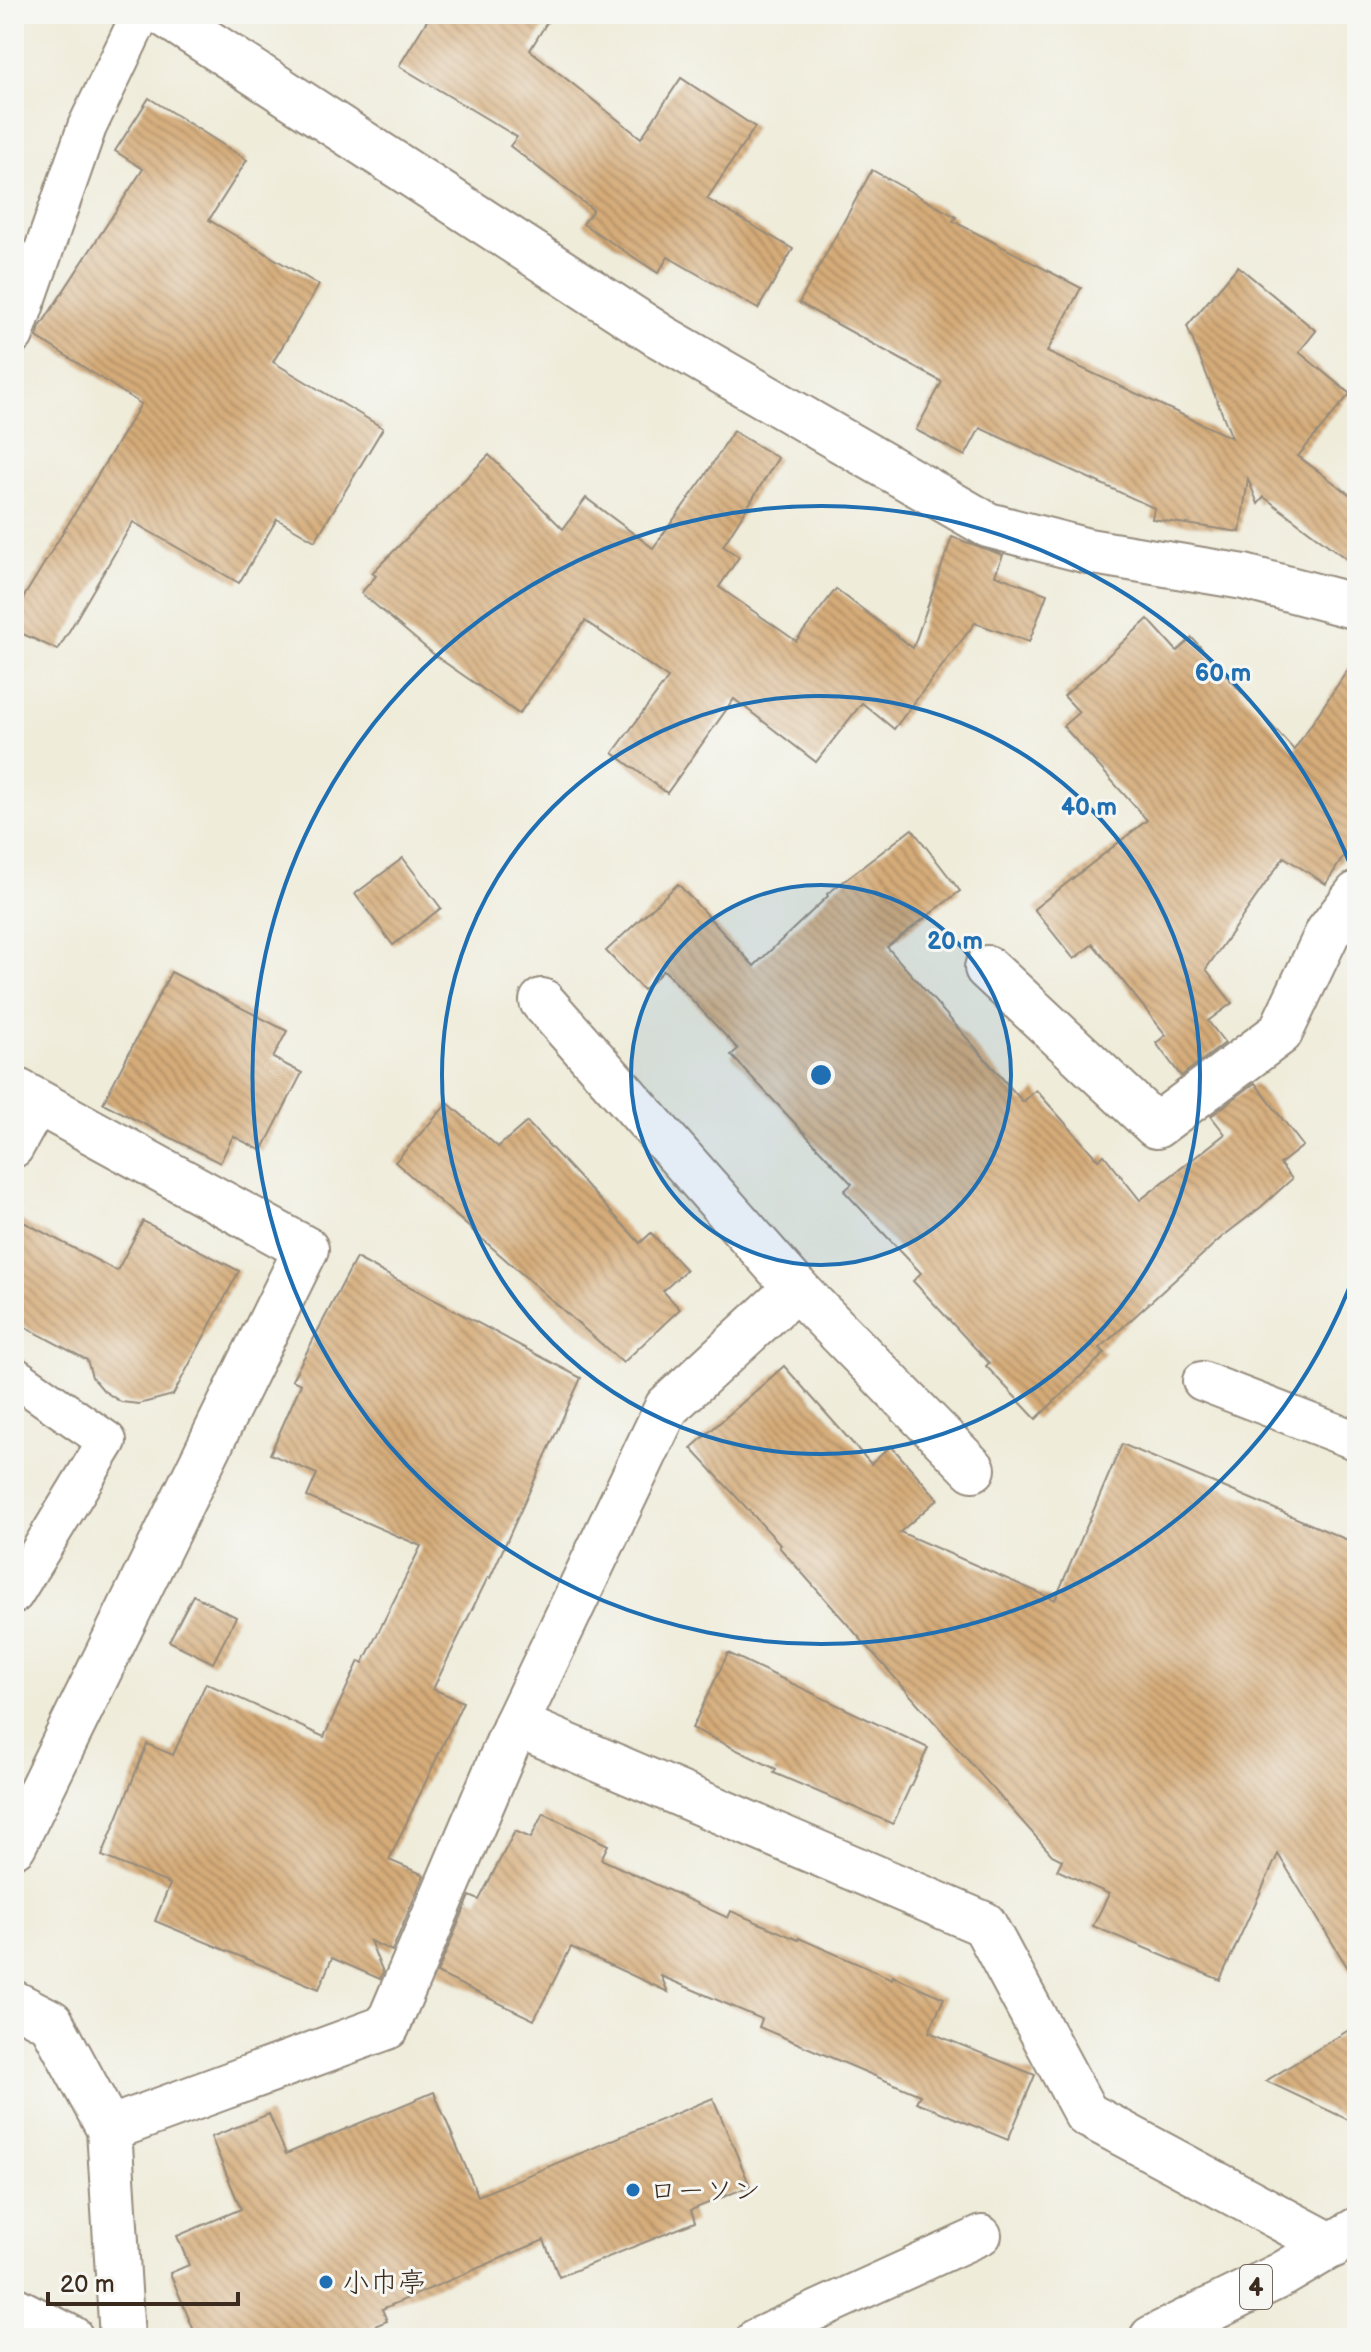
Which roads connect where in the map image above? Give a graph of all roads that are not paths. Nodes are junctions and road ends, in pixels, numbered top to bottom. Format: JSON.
{"nodes":[{"id":1,"x":141,"y":14,"type":"edge"},
{"id":2,"x":164,"y":14,"type":"edge"},
{"id":3,"x":14,"y":335,"type":"edge"},
{"id":4,"x":1357,"y":607,"type":"edge"},
{"id":5,"x":1357,"y":894,"type":"edge"},
{"id":6,"x":987,"y":968,"type":"dead end"},
{"id":7,"x":542,"y":1001,"type":"dead end"},
{"id":8,"x":27,"y":1096,"type":"edge"},
{"id":9,"x":14,"y":1148,"type":"edge"},
{"id":10,"x":796,"y":1288,"type":"junction"},
{"id":11,"x":14,"y":1376,"type":"edge"},
{"id":12,"x":1202,"y":1381,"type":"dead end"},
{"id":13,"x":1357,"y":1441,"type":"edge"},
{"id":14,"x":973,"y":1469,"type":"dead end"},
{"id":15,"x":14,"y":1594,"type":"edge"},
{"id":16,"x":516,"y":1724,"type":"junction"},
{"id":17,"x":14,"y":1845,"type":"edge"},
{"id":18,"x":14,"y":2003,"type":"edge"},
{"id":19,"x":109,"y":2129,"type":"junction"},
{"id":20,"x":982,"y":2235,"type":"dead end"},
{"id":21,"x":1344,"y":2238,"type":"edge"},
{"id":22,"x":14,"y":2309,"type":"edge"},
{"id":23,"x":71,"y":2338,"type":"edge"},
{"id":24,"x":122,"y":2338,"type":"edge"},
{"id":25,"x":756,"y":2338,"type":"edge"},
{"id":26,"x":1152,"y":2338,"type":"edge"}],
"edges":[{"from":1,"to":3,"type":"lane"},
{"from":2,"to":4,"type":"main road"},
{"from":5,"to":6,"type":"main road"},
{"from":7,"to":10,"type":"main road"},
{"from":8,"to":9,"type":"lane"},
{"from":8,"to":17,"type":"main road"},
{"from":10,"to":14,"type":"main road"},
{"from":10,"to":16,"type":"main road"},
{"from":11,"to":15,"type":"lane"},
{"from":12,"to":13,"type":"lane"},
{"from":16,"to":19,"type":"main road"},
{"from":16,"to":21,"type":"main road"},
{"from":18,"to":19,"type":"main road"},
{"from":19,"to":24,"type":"main road"},
{"from":20,"to":25,"type":"lane"},
{"from":21,"to":26,"type":"main road","number":"4"},
{"from":22,"to":23,"type":"main road"}]}
